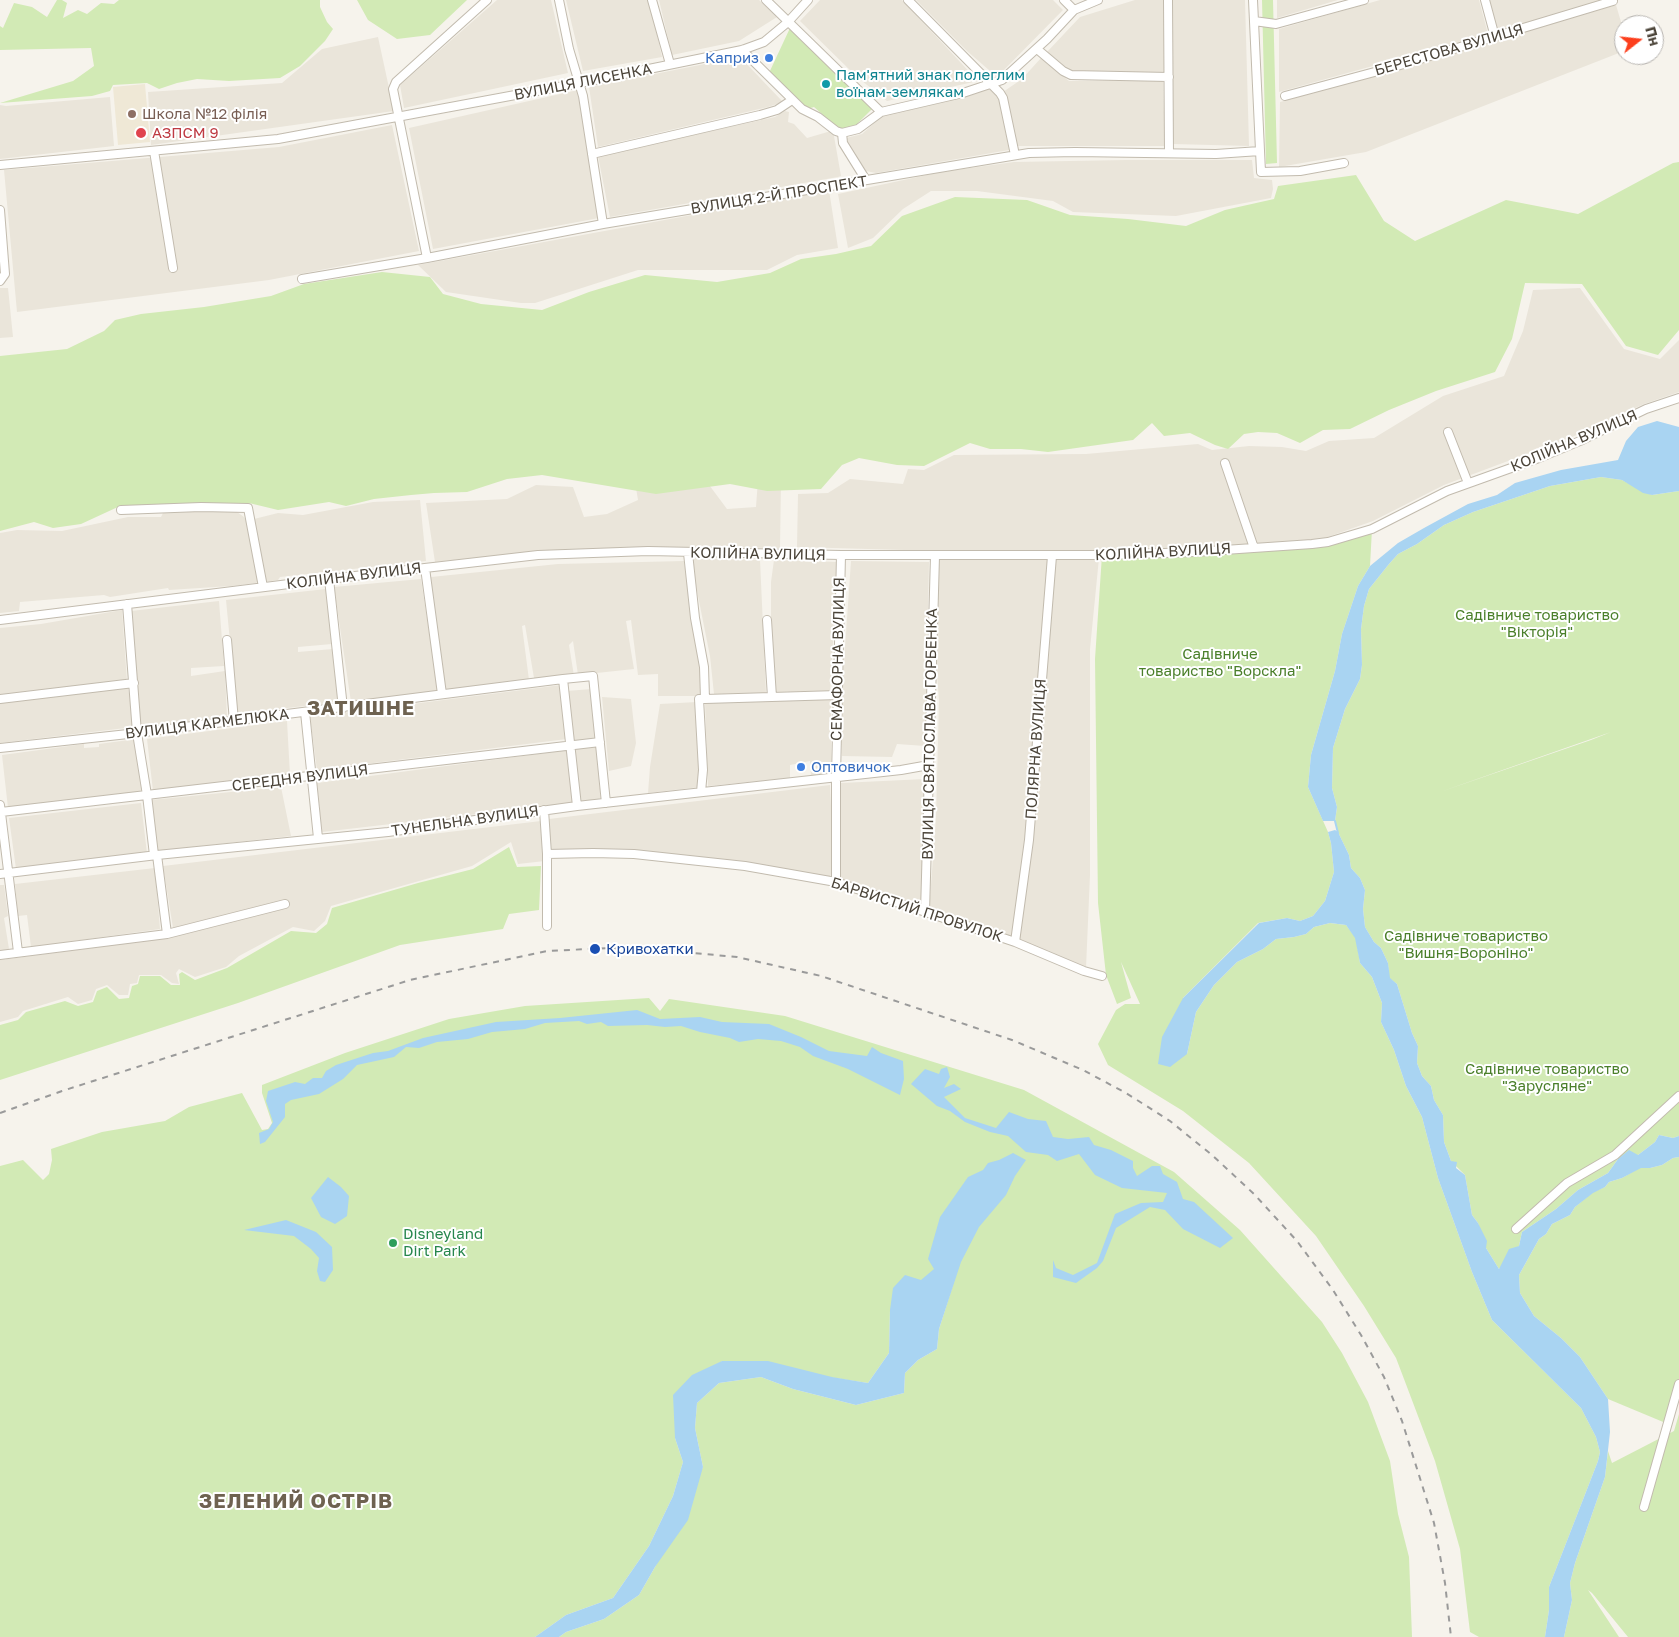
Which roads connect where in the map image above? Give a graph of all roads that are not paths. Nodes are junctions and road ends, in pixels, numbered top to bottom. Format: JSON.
{"nodes":[{"id":1,"x":487,"y":0,"type":"edge"},
{"id":2,"x":559,"y":0,"type":"edge"},
{"id":3,"x":652,"y":0,"type":"edge"},
{"id":4,"x":766,"y":0,"type":"edge"},
{"id":5,"x":808,"y":0,"type":"edge"},
{"id":6,"x":908,"y":0,"type":"edge"},
{"id":7,"x":1064,"y":0,"type":"edge"},
{"id":8,"x":1098,"y":0,"type":"edge"},
{"id":9,"x":1168,"y":0,"type":"edge"},
{"id":10,"x":1254,"y":0,"type":"edge"},
{"id":11,"x":1364,"y":0,"type":"edge"},
{"id":12,"x":1485,"y":0,"type":"edge"},
{"id":13,"x":1613,"y":1,"type":"edge"},
{"id":14,"x":1074,"y":10,"type":"junction"},
{"id":15,"x":1254,"y":21,"type":"junction"},
{"id":16,"x":788,"y":22,"type":"junction"},
{"id":17,"x":1495,"y":37,"type":"junction"},
{"id":18,"x":1037,"y":49,"type":"junction"},
{"id":19,"x":742,"y":50,"type":"junction"},
{"id":20,"x":670,"y":64,"type":"junction"},
{"id":21,"x":1169,"y":76,"type":"junction"},
{"id":22,"x":580,"y":83,"type":"junction"},
{"id":23,"x":992,"y":84,"type":"junction"},
{"id":24,"x":1285,"y":96,"type":"dead end"},
{"id":25,"x":792,"y":100,"type":"junction"},
{"id":26,"x":881,"y":112,"type":"junction"},
{"id":27,"x":398,"y":117,"type":"junction"},
{"id":28,"x":842,"y":134,"type":"junction"},
{"id":29,"x":154,"y":151,"type":"junction"},
{"id":30,"x":1260,"y":151,"type":"junction"},
{"id":31,"x":1169,"y":153,"type":"junction"},
{"id":32,"x":592,"y":154,"type":"junction"},
{"id":33,"x":1015,"y":155,"type":"junction"},
{"id":34,"x":1344,"y":163,"type":"dead end"},
{"id":35,"x":0,"y":165,"type":"edge"},
{"id":36,"x":866,"y":180,"type":"junction"},
{"id":37,"x":0,"y":210,"type":"edge"},
{"id":38,"x":603,"y":224,"type":"junction"},
{"id":39,"x":427,"y":258,"type":"junction"},
{"id":40,"x":173,"y":268,"type":"dead end"},
{"id":41,"x":302,"y":279,"type":"dead end"},
{"id":42,"x":0,"y":281,"type":"edge"},
{"id":43,"x":1679,"y":398,"type":"edge"},
{"id":44,"x":1448,"y":432,"type":"dead end"},
{"id":45,"x":1225,"y":463,"type":"dead end"},
{"id":46,"x":1468,"y":483,"type":"junction"},
{"id":47,"x":121,"y":510,"type":"dead end"},
{"id":48,"x":1254,"y":548,"type":"junction"},
{"id":49,"x":688,"y":552,"type":"junction"},
{"id":50,"x":840,"y":555,"type":"junction"},
{"id":51,"x":935,"y":556,"type":"junction"},
{"id":52,"x":1052,"y":556,"type":"junction"},
{"id":53,"x":425,"y":568,"type":"junction"},
{"id":54,"x":329,"y":579,"type":"junction"},
{"id":55,"x":263,"y":587,"type":"junction"},
{"id":56,"x":126,"y":604,"type":"junction"},
{"id":57,"x":0,"y":620,"type":"edge"},
{"id":58,"x":767,"y":620,"type":"dead end"},
{"id":59,"x":227,"y":640,"type":"dead end"},
{"id":60,"x":563,"y":679,"type":"junction"},
{"id":61,"x":134,"y":683,"type":"junction"},
{"id":62,"x":442,"y":694,"type":"junction"},
{"id":63,"x":838,"y":695,"type":"junction"},
{"id":64,"x":772,"y":697,"type":"junction"},
{"id":65,"x":0,"y":699,"type":"edge"},
{"id":66,"x":706,"y":699,"type":"junction"},
{"id":67,"x":342,"y":708,"type":"junction"},
{"id":68,"x":305,"y":712,"type":"junction"},
{"id":69,"x":234,"y":721,"type":"junction"},
{"id":70,"x":137,"y":734,"type":"junction"},
{"id":71,"x":600,"y":742,"type":"junction"},
{"id":72,"x":571,"y":745,"type":"junction"},
{"id":73,"x":0,"y":748,"type":"edge"},
{"id":74,"x":929,"y":764,"type":"junction"},
{"id":75,"x":313,"y":776,"type":"junction"},
{"id":76,"x":836,"y":777,"type":"junction"},
{"id":77,"x":701,"y":792,"type":"junction"},
{"id":78,"x":147,"y":795,"type":"junction"},
{"id":79,"x":606,"y":803,"type":"junction"},
{"id":80,"x":577,"y":806,"type":"junction"},
{"id":81,"x":0,"y":808,"type":"edge"},
{"id":82,"x":544,"y":810,"type":"junction"},
{"id":83,"x":318,"y":838,"type":"junction"},
{"id":84,"x":547,"y":854,"type":"junction"},
{"id":85,"x":155,"y":855,"type":"junction"},
{"id":86,"x":4,"y":874,"type":"edge"},
{"id":87,"x":836,"y":882,"type":"junction"},
{"id":88,"x":285,"y":904,"type":"dead end"},
{"id":89,"x":926,"y":912,"type":"junction"},
{"id":90,"x":547,"y":926,"type":"dead end"},
{"id":91,"x":167,"y":934,"type":"junction"},
{"id":92,"x":1015,"y":942,"type":"junction"},
{"id":93,"x":18,"y":952,"type":"junction"},
{"id":94,"x":0,"y":955,"type":"edge"},
{"id":95,"x":1102,"y":976,"type":"dead end"},
{"id":96,"x":1679,"y":1096,"type":"edge"},
{"id":97,"x":1516,"y":1229,"type":"dead end"},
{"id":98,"x":1679,"y":1384,"type":"edge"},
{"id":99,"x":1644,"y":1507,"type":"dead end"}],
"edges":[{"from":1,"to":27,"type":"street"},
{"from":2,"to":22,"type":"street"},
{"from":3,"to":20,"type":"street"},
{"from":4,"to":16,"type":"street"},
{"from":5,"to":16,"type":"street","name":"ВУЛИЦЯ ЛИСЕНКА"},
{"from":6,"to":23,"type":"street"},
{"from":7,"to":14,"type":"street"},
{"from":8,"to":14,"type":"street"},
{"from":9,"to":21,"type":"street"},
{"from":10,"to":15,"type":"street"},
{"from":11,"to":15,"type":"street"},
{"from":12,"to":17,"type":"street"},
{"from":13,"to":17,"type":"street","name":"БЕРЕСТОВА ВУЛИЦЯ"},
{"from":14,"to":18,"type":"street"},
{"from":15,"to":30,"type":"street"},
{"from":16,"to":19,"type":"street","name":"ВУЛИЦЯ ЛИСЕНКА"},
{"from":16,"to":26,"type":"street"},
{"from":17,"to":24,"type":"street","name":"БЕРЕСТОВА ВУЛИЦЯ"},
{"from":18,"to":21,"type":"street"},
{"from":18,"to":23,"type":"street"},
{"from":19,"to":20,"type":"street","name":"ВУЛИЦЯ ЛИСЕНКА"},
{"from":19,"to":25,"type":"street"},
{"from":20,"to":22,"type":"street","name":"ВУЛИЦЯ ЛИСЕНКА"},
{"from":21,"to":31,"type":"street"},
{"from":22,"to":27,"type":"street","name":"ВУЛИЦЯ ЛИСЕНКА"},
{"from":22,"to":32,"type":"street"},
{"from":23,"to":26,"type":"street"},
{"from":23,"to":33,"type":"street"},
{"from":25,"to":28,"type":"street"},
{"from":25,"to":32,"type":"street"},
{"from":26,"to":28,"type":"street"},
{"from":27,"to":29,"type":"street","name":"ВУЛИЦЯ ЛИСЕНКА"},
{"from":27,"to":39,"type":"street"},
{"from":28,"to":36,"type":"street"},
{"from":29,"to":35,"type":"street","name":"ВУЛИЦЯ ЛИСЕНКА"},
{"from":29,"to":40,"type":"street"},
{"from":30,"to":31,"type":"street","name":"ВУЛИЦЯ 2-Й ПРОСПЕКТ"},
{"from":30,"to":34,"type":"street"},
{"from":31,"to":33,"type":"street","name":"ВУЛИЦЯ 2-Й ПРОСПЕКТ"},
{"from":32,"to":38,"type":"street"},
{"from":33,"to":36,"type":"street","name":"ВУЛИЦЯ 2-Й ПРОСПЕКТ"},
{"from":36,"to":38,"type":"street","name":"ВУЛИЦЯ 2-Й ПРОСПЕКТ"},
{"from":37,"to":42,"type":"street"},
{"from":38,"to":39,"type":"street","name":"ВУЛИЦЯ 2-Й ПРОСПЕКТ"},
{"from":39,"to":41,"type":"street","name":"ВУЛИЦЯ 2-Й ПРОСПЕКТ"},
{"from":43,"to":46,"type":"street","name":"КОЛІЙНА ВУЛИЦЯ"},
{"from":44,"to":46,"type":"street"},
{"from":45,"to":48,"type":"street","name":"КОЛІЙНА ВУЛИЦЯ"},
{"from":46,"to":48,"type":"street","name":"КОЛІЙНА ВУЛИЦЯ"},
{"from":47,"to":55,"type":"street"},
{"from":48,"to":52,"type":"street","name":"КОЛІЙНА ВУЛИЦЯ"},
{"from":49,"to":50,"type":"street","name":"КОЛІЙНА ВУЛИЦЯ"},
{"from":49,"to":53,"type":"street","name":"КОЛІЙНА ВУЛИЦЯ"},
{"from":49,"to":66,"type":"street"},
{"from":50,"to":51,"type":"street","name":"КОЛІЙНА ВУЛИЦЯ"},
{"from":50,"to":63,"type":"street","name":"СЕМАФОРНА ВУЛИЦЯ"},
{"from":51,"to":52,"type":"street","name":"КОЛІЙНА ВУЛИЦЯ"},
{"from":51,"to":74,"type":"street","name":"ВУЛИЦЯ СВЯТОСЛАВА ГОРБЕНКА"},
{"from":52,"to":92,"type":"street","name":"ПОЛЯРНА ВУЛИЦЯ"},
{"from":53,"to":54,"type":"street","name":"КОЛІЙНА ВУЛИЦЯ"},
{"from":53,"to":62,"type":"street"},
{"from":54,"to":55,"type":"street","name":"КОЛІЙНА ВУЛИЦЯ"},
{"from":54,"to":67,"type":"street"},
{"from":55,"to":56,"type":"street","name":"КОЛІЙНА ВУЛИЦЯ"},
{"from":56,"to":57,"type":"street","name":"КОЛІЙНА ВУЛИЦЯ"},
{"from":56,"to":61,"type":"street"},
{"from":58,"to":64,"type":"street"},
{"from":59,"to":69,"type":"street"},
{"from":60,"to":62,"type":"street","name":"ВУЛИЦЯ КАРМЕЛЮКА"},
{"from":60,"to":71,"type":"street","name":"ВУЛИЦЯ КАРМЕЛЮКА"},
{"from":60,"to":72,"type":"street"},
{"from":61,"to":65,"type":"street"},
{"from":61,"to":70,"type":"street"},
{"from":62,"to":67,"type":"street","name":"ВУЛИЦЯ КАРМЕЛЮКА"},
{"from":63,"to":64,"type":"street"},
{"from":63,"to":76,"type":"street","name":"СЕМАФОРНА ВУЛИЦЯ"},
{"from":64,"to":66,"type":"street"},
{"from":66,"to":77,"type":"street"},
{"from":67,"to":68,"type":"street","name":"ВУЛИЦЯ КАРМЕЛЮКА"},
{"from":68,"to":69,"type":"street","name":"ВУЛИЦЯ КАРМЕЛЮКА"},
{"from":68,"to":75,"type":"street"},
{"from":69,"to":70,"type":"street","name":"ВУЛИЦЯ КАРМЕЛЮКА"},
{"from":70,"to":73,"type":"street","name":"ВУЛИЦЯ КАРМЕЛЮКА"},
{"from":70,"to":78,"type":"street"},
{"from":71,"to":72,"type":"street","name":"СЕРЕДНЯ ВУЛИЦЯ"},
{"from":71,"to":79,"type":"street"},
{"from":72,"to":75,"type":"street","name":"СЕРЕДНЯ ВУЛИЦЯ"},
{"from":72,"to":80,"type":"street"},
{"from":74,"to":76,"type":"street","name":"ТУНЕЛЬНА ВУЛИЦЯ"},
{"from":74,"to":89,"type":"street","name":"ВУЛИЦЯ СВЯТОСЛАВА ГОРБЕНКА"},
{"from":75,"to":78,"type":"street","name":"СЕРЕДНЯ ВУЛИЦЯ"},
{"from":75,"to":83,"type":"street"},
{"from":76,"to":77,"type":"street","name":"ТУНЕЛЬНА ВУЛИЦЯ"},
{"from":76,"to":87,"type":"street","name":"СЕМАФОРНА ВУЛИЦЯ"},
{"from":77,"to":79,"type":"street","name":"ТУНЕЛЬНА ВУЛИЦЯ"},
{"from":78,"to":81,"type":"street","name":"СЕРЕДНЯ ВУЛИЦЯ"},
{"from":78,"to":85,"type":"street"},
{"from":79,"to":80,"type":"street","name":"ТУНЕЛЬНА ВУЛИЦЯ"},
{"from":80,"to":82,"type":"street","name":"ТУНЕЛЬНА ВУЛИЦЯ"},
{"from":81,"to":86,"type":"street"},
{"from":82,"to":83,"type":"street","name":"ТУНЕЛЬНА ВУЛИЦЯ"},
{"from":82,"to":84,"type":"street"},
{"from":83,"to":85,"type":"street","name":"ТУНЕЛЬНА ВУЛИЦЯ"},
{"from":84,"to":87,"type":"street","name":"БАРВИСТИЙ ПРОВУЛОК"},
{"from":84,"to":90,"type":"street"},
{"from":85,"to":86,"type":"street","name":"ТУНЕЛЬНА ВУЛИЦЯ"},
{"from":85,"to":91,"type":"street"},
{"from":86,"to":93,"type":"street"},
{"from":87,"to":89,"type":"street","name":"БАРВИСТИЙ ПРОВУЛОК"},
{"from":88,"to":91,"type":"street"},
{"from":89,"to":92,"type":"street","name":"БАРВИСТИЙ ПРОВУЛОК"},
{"from":91,"to":93,"type":"street"},
{"from":92,"to":95,"type":"street","name":"БАРВИСТИЙ ПРОВУЛОК"},
{"from":93,"to":94,"type":"street"},
{"from":96,"to":97,"type":"street"},
{"from":98,"to":99,"type":"street"}]}
